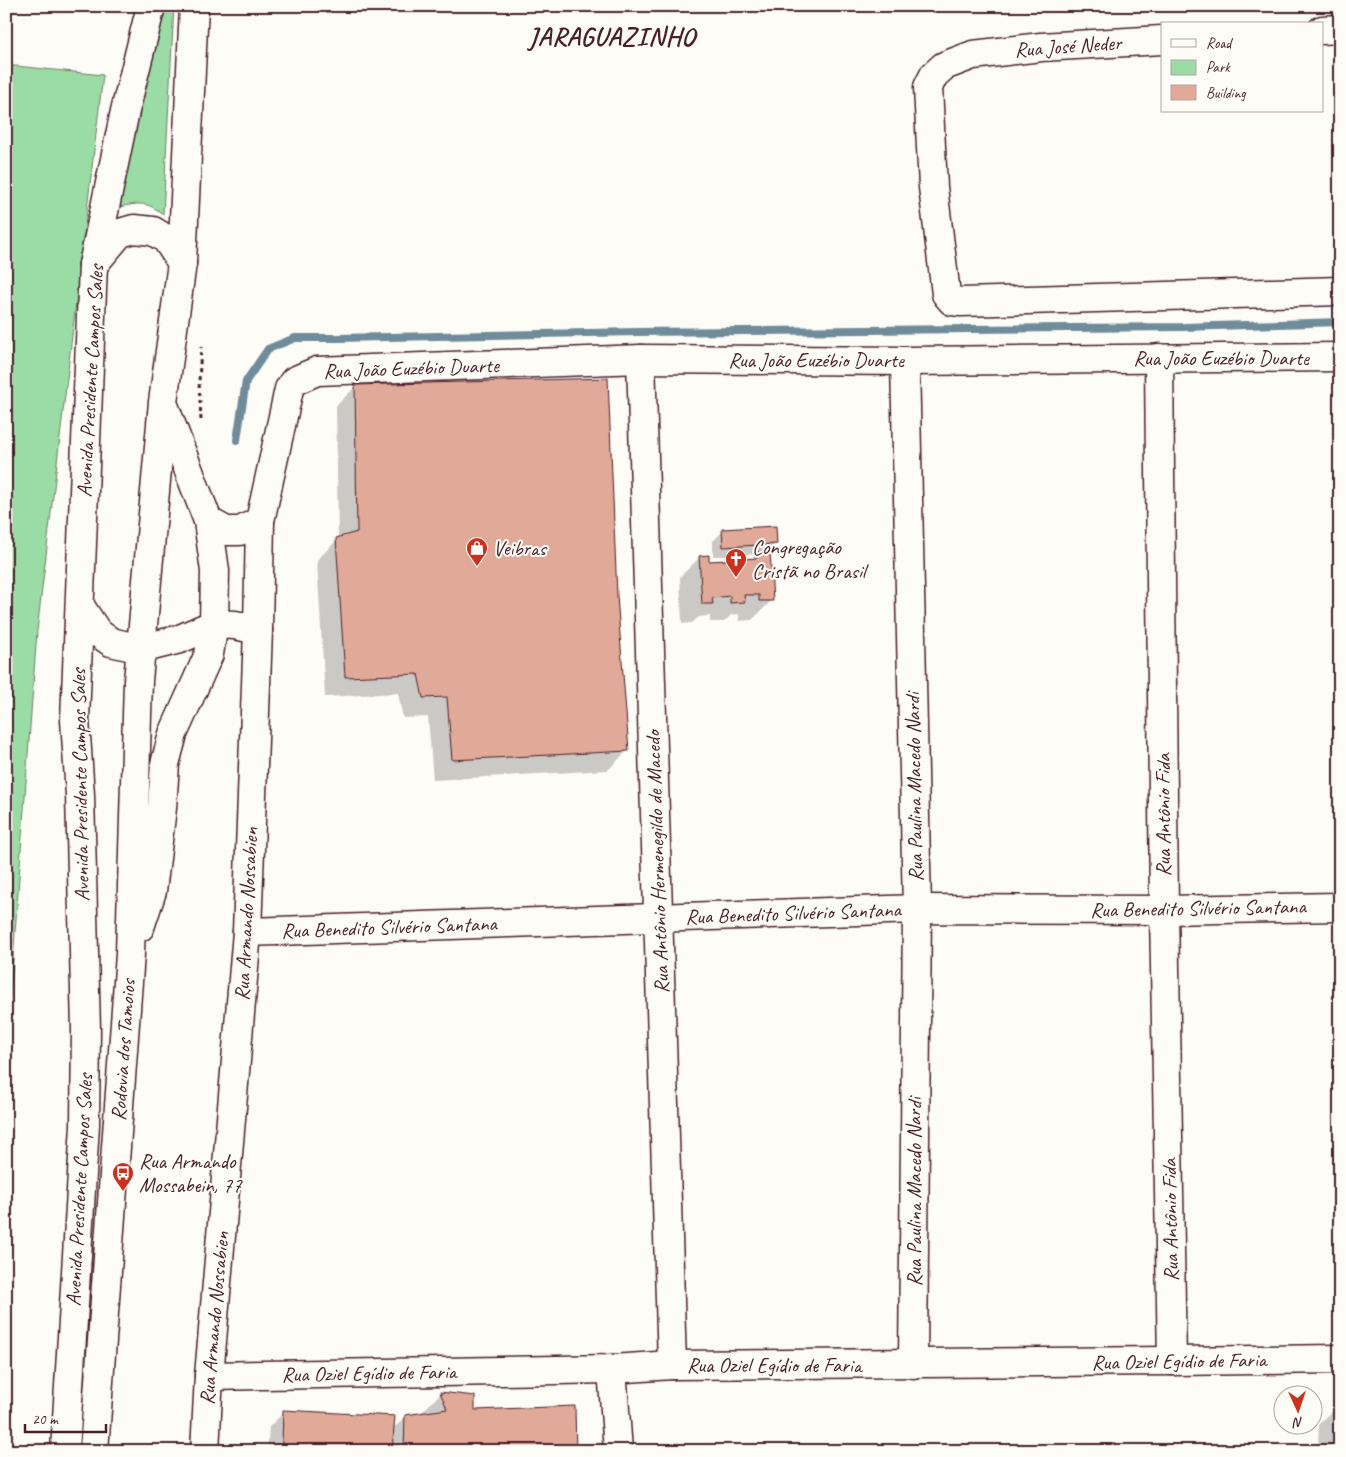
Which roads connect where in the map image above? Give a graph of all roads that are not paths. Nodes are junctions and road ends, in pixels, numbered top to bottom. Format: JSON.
{"nodes":[{"id":1,"x":151,"y":6,"type":"edge"},
{"id":2,"x":194,"y":6,"type":"edge"},
{"id":3,"x":1340,"y":29,"type":"edge"},
{"id":4,"x":1324,"y":30,"type":"edge"},
{"id":5,"x":1161,"y":40,"type":"edge"},
{"id":6,"x":182,"y":263,"type":"junction"},
{"id":7,"x":94,"y":265,"type":"junction"},
{"id":8,"x":1340,"y":291,"type":"edge"},
{"id":9,"x":1340,"y":357,"type":"edge"},
{"id":10,"x":1160,"y":358,"type":"junction"},
{"id":11,"x":641,"y":359,"type":"junction"},
{"id":12,"x":905,"y":361,"type":"junction"},
{"id":13,"x":294,"y":381,"type":"joint"},
{"id":14,"x":163,"y":402,"type":"junction"},
{"id":15,"x":208,"y":521,"type":"junction"},
{"id":16,"x":260,"y":521,"type":"junction"},
{"id":17,"x":80,"y":606,"type":"junction"},
{"id":18,"x":214,"y":624,"type":"junction"},
{"id":19,"x":258,"y":630,"type":"junction"},
{"id":20,"x":140,"y":649,"type":"junction"},
{"id":21,"x":1340,"y":906,"type":"edge"},
{"id":22,"x":916,"y":909,"type":"junction"},
{"id":23,"x":1164,"y":910,"type":"junction"},
{"id":24,"x":659,"y":918,"type":"junction"},
{"id":25,"x":247,"y":932,"type":"junction"},
{"id":26,"x":130,"y":954,"type":"junction"},
{"id":27,"x":1340,"y":1359,"type":"edge"},
{"id":28,"x":1172,"y":1361,"type":"junction"},
{"id":29,"x":913,"y":1364,"type":"junction"},
{"id":30,"x":672,"y":1365,"type":"junction"},
{"id":31,"x":612,"y":1369,"type":"junction"},
{"id":32,"x":209,"y":1376,"type":"junction"},
{"id":33,"x":65,"y":1451,"type":"edge"},
{"id":34,"x":94,"y":1451,"type":"edge"},
{"id":35,"x":205,"y":1451,"type":"edge"},
{"id":36,"x":618,"y":1451,"type":"edge"}],
"edges":[{"from":1,"to":7,"type":"main road","name":"Avenida Presidente Campos Sales"},
{"from":2,"to":6,"type":"main road"},
{"from":3,"to":4,"type":"main road"},
{"from":5,"to":8,"type":"main road","name":"Rua José Neder"},
{"from":6,"to":7,"type":"main road"},
{"from":6,"to":14,"type":"main road"},
{"from":7,"to":17,"type":"main road","name":"Avenida Presidente Campos Sales"},
{"from":9,"to":10,"type":"main road","name":"Rua João Euzébio Duarte"},
{"from":10,"to":12,"type":"main road","name":"Rua João Euzébio Duarte"},
{"from":10,"to":23,"type":"main road","name":"Rua Antônio Fida"},
{"from":11,"to":12,"type":"main road","name":"Rua João Euzébio Duarte"},
{"from":11,"to":13,"type":"main road","name":"Rua João Euzébio Duarte"},
{"from":11,"to":24,"type":"main road","name":"Rua Antônio Hermenegildo de Macedo"},
{"from":12,"to":22,"type":"main road","name":"Rua Paulina Macedo Nardi"},
{"from":13,"to":16,"type":"main road","name":"Rua Armando Nossabien"},
{"from":14,"to":15,"type":"main road"},
{"from":14,"to":20,"type":"main road"},
{"from":15,"to":16,"type":"main road"},
{"from":15,"to":18,"type":"main road"},
{"from":16,"to":19,"type":"main road","name":"Rua Armando Nossabien"},
{"from":17,"to":20,"type":"main road"},
{"from":17,"to":33,"type":"main road","name":"Avenida Presidente Campos Sales"},
{"from":18,"to":19,"type":"main road"},
{"from":18,"to":20,"type":"main road"},
{"from":18,"to":26,"type":"main road"},
{"from":19,"to":25,"type":"main road","name":"Rua Armando Nossabien"},
{"from":20,"to":26,"type":"main road","name":"Rodovia dos Tamoios"},
{"from":21,"to":23,"type":"main road","name":"Rua Benedito Silvério Santana"},
{"from":22,"to":23,"type":"main road","name":"Rua Benedito Silvério Santana"},
{"from":22,"to":24,"type":"main road","name":"Rua Benedito Silvério Santana"},
{"from":22,"to":29,"type":"main road","name":"Rua Paulina Macedo Nardi"},
{"from":23,"to":28,"type":"main road","name":"Rua Antônio Fida"},
{"from":24,"to":25,"type":"main road","name":"Rua Benedito Silvério Santana"},
{"from":24,"to":30,"type":"main road","name":"Rua Antônio Hermenegildo de Macedo"},
{"from":25,"to":32,"type":"main road","name":"Rua Armando Nossabien"},
{"from":26,"to":34,"type":"main road","name":"Rodovia dos Tamoios"},
{"from":27,"to":28,"type":"main road","name":"Rua Oziel Egídio de Faria"},
{"from":28,"to":29,"type":"main road","name":"Rua Oziel Egídio de Faria"},
{"from":29,"to":30,"type":"main road","name":"Rua Oziel Egídio de Faria"},
{"from":30,"to":31,"type":"main road","name":"Rua Oziel Egídio de Faria"},
{"from":31,"to":32,"type":"main road","name":"Rua Oziel Egídio de Faria"},
{"from":31,"to":36,"type":"main road"},
{"from":32,"to":35,"type":"main road","name":"Rua Armando Nossabien"}]}
